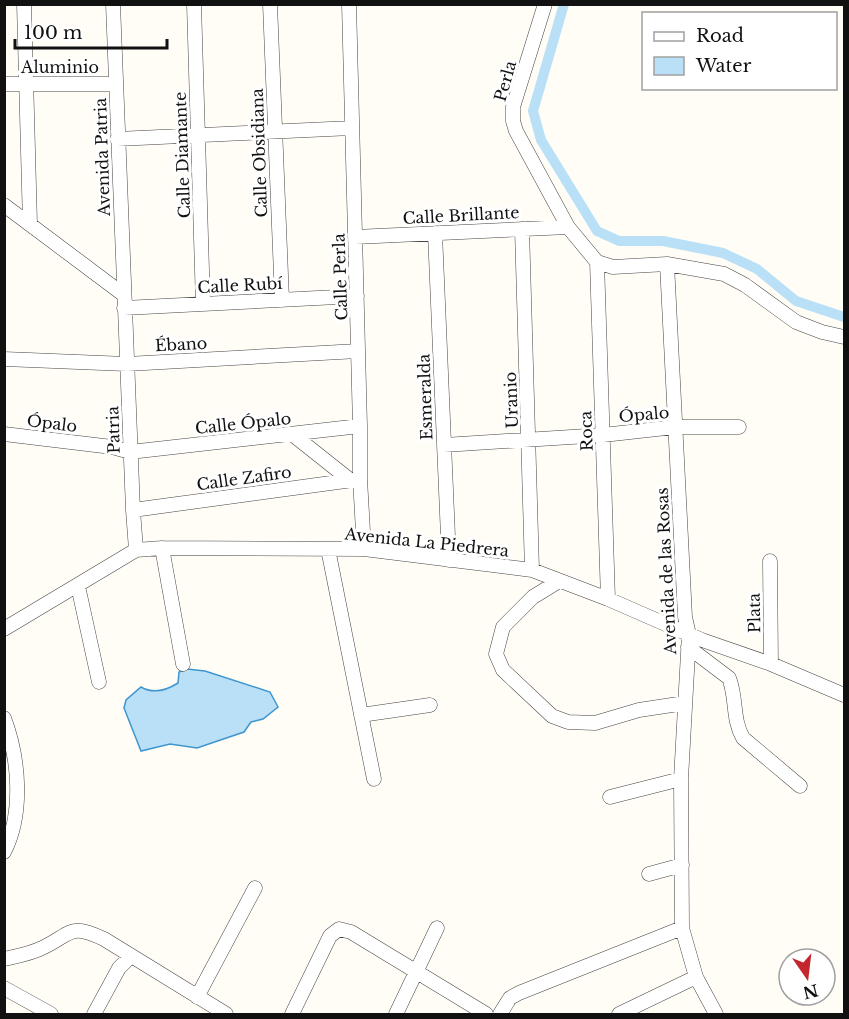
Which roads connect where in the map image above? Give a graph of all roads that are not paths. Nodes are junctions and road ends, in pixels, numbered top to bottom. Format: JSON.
{"nodes":[{"id":1,"x":24,"y":4,"type":"edge"},
{"id":2,"x":112,"y":4,"type":"edge"},
{"id":3,"x":194,"y":4,"type":"edge"},
{"id":4,"x":270,"y":4,"type":"edge"},
{"id":5,"x":349,"y":4,"type":"edge"},
{"id":6,"x":545,"y":4,"type":"edge"},
{"id":7,"x":4,"y":84,"type":"edge"},
{"id":8,"x":25,"y":84,"type":"junction"},
{"id":9,"x":116,"y":84,"type":"junction"},
{"id":10,"x":352,"y":128,"type":"junction"},
{"id":11,"x":274,"y":132,"type":"junction"},
{"id":12,"x":197,"y":135,"type":"junction"},
{"id":13,"x":117,"y":139,"type":"junction"},
{"id":14,"x":4,"y":205,"type":"edge"},
{"id":15,"x":30,"y":224,"type":"junction"},
{"id":16,"x":568,"y":227,"type":"junction"},
{"id":17,"x":522,"y":229,"type":"junction"},
{"id":18,"x":435,"y":233,"type":"junction"},
{"id":19,"x":355,"y":237,"type":"junction"},
{"id":20,"x":597,"y":262,"type":"junction"},
{"id":21,"x":667,"y":264,"type":"junction"},
{"id":22,"x":357,"y":296,"type":"junction"},
{"id":23,"x":282,"y":300,"type":"junction"},
{"id":24,"x":124,"y":302,"type":"junction"},
{"id":25,"x":203,"y":304,"type":"junction"},
{"id":26,"x":844,"y":337,"type":"edge"},
{"id":27,"x":358,"y":351,"type":"junction"},
{"id":28,"x":4,"y":359,"type":"edge"},
{"id":29,"x":127,"y":364,"type":"junction"},
{"id":30,"x":360,"y":426,"type":"junction"},
{"id":31,"x":675,"y":427,"type":"junction"},
{"id":32,"x":739,"y":427,"type":"dead end"},
{"id":33,"x":4,"y":434,"type":"edge"},
{"id":34,"x":292,"y":434,"type":"junction"},
{"id":35,"x":603,"y":435,"type":"junction"},
{"id":36,"x":528,"y":438,"type":"junction"},
{"id":37,"x":444,"y":445,"type":"junction"},
{"id":38,"x":130,"y":452,"type":"junction"},
{"id":39,"x":355,"y":480,"type":"junction"},
{"id":40,"x":133,"y":510,"type":"junction"},
{"id":41,"x":162,"y":548,"type":"junction"},
{"id":42,"x":328,"y":549,"type":"junction"},
{"id":43,"x":363,"y":549,"type":"junction"},
{"id":44,"x":136,"y":550,"type":"junction"},
{"id":45,"x":449,"y":560,"type":"junction"},
{"id":46,"x":770,"y":561,"type":"dead end"},
{"id":47,"x":532,"y":570,"type":"junction"},
{"id":48,"x":560,"y":581,"type":"junction"},
{"id":49,"x":78,"y":586,"type":"junction"},
{"id":50,"x":608,"y":599,"type":"junction"},
{"id":51,"x":4,"y":629,"type":"edge"},
{"id":52,"x":689,"y":641,"type":"junction"},
{"id":53,"x":183,"y":664,"type":"dead end"},
{"id":54,"x":771,"y":664,"type":"junction"},
{"id":55,"x":99,"y":682,"type":"dead end"},
{"id":56,"x":844,"y":694,"type":"edge"},
{"id":57,"x":685,"y":703,"type":"junction"},
{"id":58,"x":430,"y":705,"type":"dead end"},
{"id":59,"x":361,"y":715,"type":"junction"},
{"id":60,"x":4,"y":718,"type":"edge"},
{"id":61,"x":374,"y":779,"type":"dead end"},
{"id":62,"x":681,"y":779,"type":"junction"},
{"id":63,"x":800,"y":786,"type":"dead end"},
{"id":64,"x":610,"y":797,"type":"dead end"},
{"id":65,"x":4,"y":852,"type":"edge"},
{"id":66,"x":681,"y":865,"type":"junction"},
{"id":67,"x":649,"y":874,"type":"dead end"},
{"id":68,"x":255,"y":888,"type":"dead end"},
{"id":69,"x":437,"y":928,"type":"dead end"},
{"id":70,"x":682,"y":928,"type":"junction"},
{"id":71,"x":130,"y":957,"type":"junction"},
{"id":72,"x":4,"y":959,"type":"edge"},
{"id":73,"x":417,"y":971,"type":"junction"},
{"id":74,"x":696,"y":977,"type":"junction"},
{"id":75,"x":4,"y":988,"type":"edge"},
{"id":76,"x":197,"y":997,"type":"junction"},
{"id":77,"x":51,"y":1014,"type":"edge"},
{"id":78,"x":94,"y":1014,"type":"edge"},
{"id":79,"x":226,"y":1014,"type":"edge"},
{"id":80,"x":292,"y":1014,"type":"edge"},
{"id":81,"x":396,"y":1014,"type":"edge"},
{"id":82,"x":486,"y":1014,"type":"edge"},
{"id":83,"x":500,"y":1014,"type":"edge"},
{"id":84,"x":619,"y":1014,"type":"edge"},
{"id":85,"x":716,"y":1014,"type":"edge"}],
"edges":[{"from":1,"to":8,"type":"street"},
{"from":2,"to":9,"type":"street","name":"Avenida Patria"},
{"from":3,"to":12,"type":"street","name":"Calle Diamante"},
{"from":4,"to":11,"type":"street","name":"Calle Obsidiana"},
{"from":5,"to":10,"type":"street","name":"Calle Perla"},
{"from":6,"to":16,"type":"street","name":"Perla"},
{"from":7,"to":8,"type":"street","name":"Aluminio"},
{"from":8,"to":9,"type":"street","name":"Aluminio"},
{"from":8,"to":15,"type":"street"},
{"from":9,"to":13,"type":"street","name":"Avenida Patria"},
{"from":10,"to":11,"type":"street"},
{"from":10,"to":19,"type":"street","name":"Calle Perla"},
{"from":11,"to":12,"type":"street"},
{"from":11,"to":23,"type":"street","name":"Calle Obsidiana"},
{"from":12,"to":13,"type":"street"},
{"from":12,"to":25,"type":"street","name":"Calle Diamante"},
{"from":13,"to":24,"type":"street","name":"Avenida Patria"},
{"from":14,"to":15,"type":"street"},
{"from":15,"to":24,"type":"street"},
{"from":16,"to":17,"type":"street","name":"Calle Brillante"},
{"from":16,"to":20,"type":"street","name":"Perla"},
{"from":17,"to":18,"type":"street","name":"Calle Brillante"},
{"from":17,"to":36,"type":"street","name":"Uranio"},
{"from":18,"to":19,"type":"street","name":"Calle Brillante"},
{"from":18,"to":37,"type":"street","name":"Esmeralda"},
{"from":19,"to":22,"type":"street","name":"Calle Perla"},
{"from":20,"to":21,"type":"street"},
{"from":20,"to":35,"type":"street","name":"Roca"},
{"from":21,"to":26,"type":"street"},
{"from":21,"to":31,"type":"street","name":"Avenida de las Rosas"},
{"from":22,"to":23,"type":"street","name":"Calle Rubí"},
{"from":22,"to":27,"type":"street","name":"Calle Perla"},
{"from":23,"to":25,"type":"street","name":"Calle Rubí"},
{"from":24,"to":25,"type":"street","name":"Calle Rubí"},
{"from":24,"to":29,"type":"street","name":"Patria"},
{"from":27,"to":29,"type":"street","name":"Ébano"},
{"from":27,"to":30,"type":"street","name":"Calle Perla"},
{"from":28,"to":29,"type":"street","name":"Ébano"},
{"from":29,"to":38,"type":"street","name":"Patria"},
{"from":30,"to":34,"type":"street","name":"Calle Ópalo"},
{"from":30,"to":39,"type":"street","name":"Calle Perla"},
{"from":31,"to":32,"type":"street","name":"Ópalo"},
{"from":31,"to":35,"type":"street","name":"Ópalo"},
{"from":31,"to":52,"type":"street","name":"Avenida de las Rosas"},
{"from":33,"to":38,"type":"street","name":"Ópalo"},
{"from":34,"to":38,"type":"street","name":"Calle Ópalo"},
{"from":34,"to":39,"type":"street"},
{"from":35,"to":36,"type":"street","name":"Ópalo"},
{"from":35,"to":50,"type":"street","name":"Roca"},
{"from":36,"to":37,"type":"street","name":"Ópalo"},
{"from":36,"to":47,"type":"street","name":"Uranio"},
{"from":37,"to":45,"type":"street","name":"Esmeralda"},
{"from":38,"to":40,"type":"street","name":"Patria"},
{"from":39,"to":40,"type":"street","name":"Calle Zafiro"},
{"from":39,"to":43,"type":"street","name":"Calle Perla"},
{"from":40,"to":44,"type":"street","name":"Patria"},
{"from":41,"to":42,"type":"street","name":"Avenida La Piedrera"},
{"from":41,"to":44,"type":"street","name":"Avenida La Piedrera"},
{"from":41,"to":53,"type":"street"},
{"from":42,"to":43,"type":"street","name":"Avenida La Piedrera"},
{"from":42,"to":59,"type":"street"},
{"from":43,"to":45,"type":"street","name":"Avenida La Piedrera"},
{"from":44,"to":49,"type":"street","name":"Avenida La Piedrera"},
{"from":45,"to":47,"type":"street","name":"Avenida La Piedrera"},
{"from":46,"to":54,"type":"street","name":"Plata"},
{"from":47,"to":48,"type":"street","name":"Avenida La Piedrera"},
{"from":48,"to":50,"type":"street","name":"Avenida La Piedrera"},
{"from":48,"to":57,"type":"street"},
{"from":49,"to":51,"type":"street","name":"Avenida La Piedrera"},
{"from":49,"to":55,"type":"street"},
{"from":50,"to":52,"type":"street","name":"Avenida La Piedrera"},
{"from":52,"to":54,"type":"street","name":"Avenida La Piedrera"},
{"from":52,"to":57,"type":"street","name":"Avenida de las Rosas"},
{"from":52,"to":63,"type":"street"},
{"from":54,"to":56,"type":"street","name":"Avenida La Piedrera"},
{"from":57,"to":62,"type":"street","name":"Avenida de las Rosas"},
{"from":58,"to":59,"type":"street"},
{"from":59,"to":61,"type":"street"},
{"from":60,"to":65,"type":"street"},
{"from":62,"to":64,"type":"street"},
{"from":62,"to":66,"type":"street","name":"Avenida de las Rosas"},
{"from":66,"to":67,"type":"street"},
{"from":66,"to":70,"type":"street","name":"Avenida de las Rosas"},
{"from":68,"to":76,"type":"street"},
{"from":69,"to":73,"type":"street"},
{"from":70,"to":74,"type":"street","name":"Avenida de las Rosas"},
{"from":70,"to":83,"type":"street"},
{"from":71,"to":72,"type":"street"},
{"from":71,"to":76,"type":"street"},
{"from":71,"to":78,"type":"street"},
{"from":73,"to":80,"type":"street"},
{"from":73,"to":81,"type":"street"},
{"from":73,"to":82,"type":"street"},
{"from":74,"to":84,"type":"street"},
{"from":74,"to":85,"type":"street","name":"Avenida de las Rosas"},
{"from":75,"to":77,"type":"street"},
{"from":76,"to":79,"type":"street"}]}
